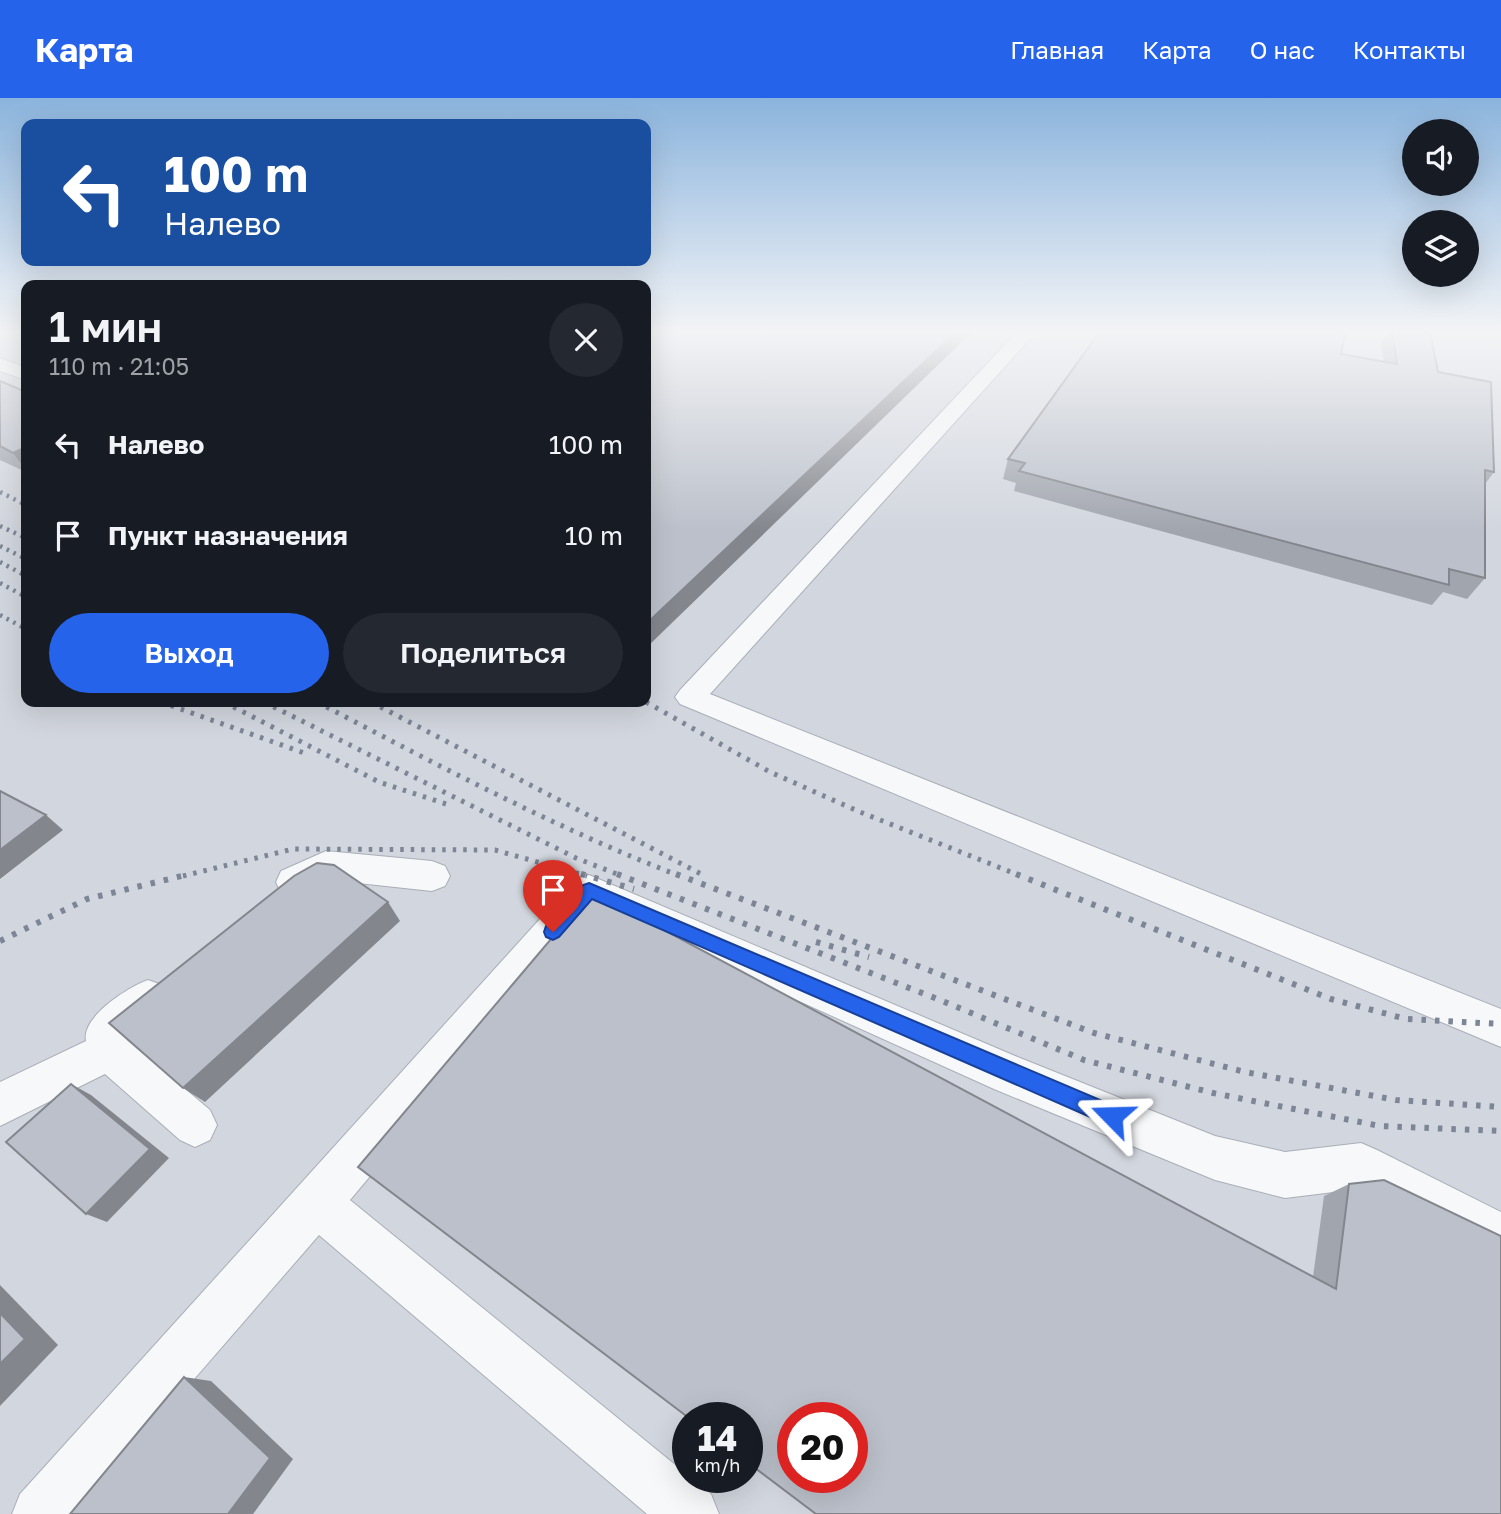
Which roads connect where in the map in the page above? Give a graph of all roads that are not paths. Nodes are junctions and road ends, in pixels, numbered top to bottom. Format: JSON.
{"nodes":[{"id":1,"x":965,"y":399,"type":"edge"},
{"id":2,"x":432,"y":876,"type":"dead end"},
{"id":3,"x":263,"y":907,"type":"edge"},
{"id":4,"x":178,"y":974,"type":"edge"},
{"id":5,"x":1501,"y":1028,"type":"edge"},
{"id":6,"x":109,"y":1051,"type":"junction"},
{"id":7,"x":0,"y":1104,"type":"edge"},
{"id":8,"x":195,"y":1125,"type":"dead end"},
{"id":9,"x":317,"y":1203,"type":"junction"},
{"id":10,"x":1501,"y":1237,"type":"edge"},
{"id":11,"x":40,"y":1514,"type":"edge"},
{"id":12,"x":691,"y":1514,"type":"edge"}],
"edges":[{"from":1,"to":5,"type":"lane"},
{"from":2,"to":3,"type":"lane"},
{"from":4,"to":6,"type":"lane"},
{"from":6,"to":7,"type":"lane"},
{"from":6,"to":8,"type":"lane"},
{"from":9,"to":10,"type":"lane"},
{"from":9,"to":11,"type":"lane"},
{"from":9,"to":12,"type":"lane"}]}
